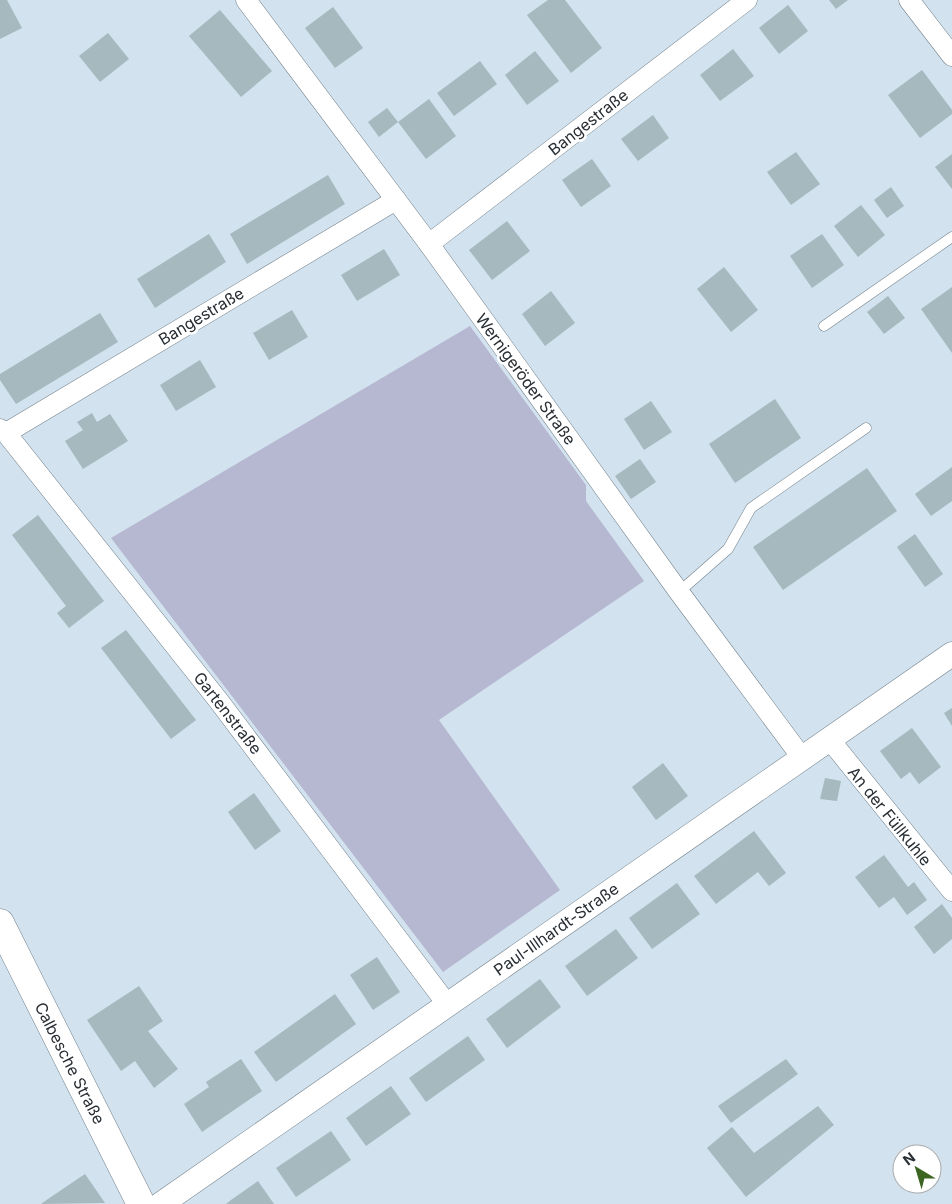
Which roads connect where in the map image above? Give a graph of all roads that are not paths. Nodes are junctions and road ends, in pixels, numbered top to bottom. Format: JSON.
{"nodes":[{"id":1,"x":246,"y":0,"type":"edge"},
{"id":2,"x":747,"y":0,"type":"edge"},
{"id":3,"x":909,"y":0,"type":"edge"},
{"id":4,"x":952,"y":56,"type":"edge"},
{"id":5,"x":396,"y":200,"type":"junction"},
{"id":6,"x":952,"y":237,"type":"edge"},
{"id":7,"x":430,"y":244,"type":"junction"},
{"id":8,"x":824,"y":326,"type":"dead end"},
{"id":9,"x":866,"y":428,"type":"dead end"},
{"id":10,"x":3,"y":431,"type":"edge"},
{"id":11,"x":679,"y":592,"type":"junction"},
{"id":12,"x":952,"y":654,"type":"edge"},
{"id":13,"x":830,"y":740,"type":"junction"},
{"id":14,"x":803,"y":760,"type":"junction"},
{"id":15,"x":952,"y":891,"type":"edge"},
{"id":16,"x":0,"y":923,"type":"edge"},
{"id":17,"x":447,"y":1004,"type":"junction"},
{"id":18,"x":141,"y":1204,"type":"edge"},
{"id":19,"x":161,"y":1204,"type":"edge"}],
"edges":[{"from":1,"to":5,"type":"street","name":"Wernigeröder Straße"},
{"from":2,"to":7,"type":"street","name":"Bangestraße"},
{"from":3,"to":4,"type":"street"},
{"from":5,"to":7,"type":"street","name":"Wernigeröder Straße"},
{"from":5,"to":10,"type":"street","name":"Bangestraße"},
{"from":6,"to":8,"type":"lane"},
{"from":7,"to":11,"type":"street","name":"Wernigeröder Straße"},
{"from":9,"to":11,"type":"lane"},
{"from":10,"to":17,"type":"street","name":"Gartenstraße"},
{"from":11,"to":14,"type":"street","name":"Wernigeröder Straße"},
{"from":12,"to":13,"type":"street","name":"Paul-Illhardt-Straße"},
{"from":13,"to":14,"type":"street","name":"Paul-Illhardt-Straße"},
{"from":13,"to":15,"type":"street","name":"An der Füllkuhle"},
{"from":14,"to":17,"type":"street","name":"Paul-Illhardt-Straße"},
{"from":16,"to":18,"type":"main road","name":"Calbesche Straße"},
{"from":17,"to":19,"type":"street","name":"Paul-Illhardt-Straße"}]}
